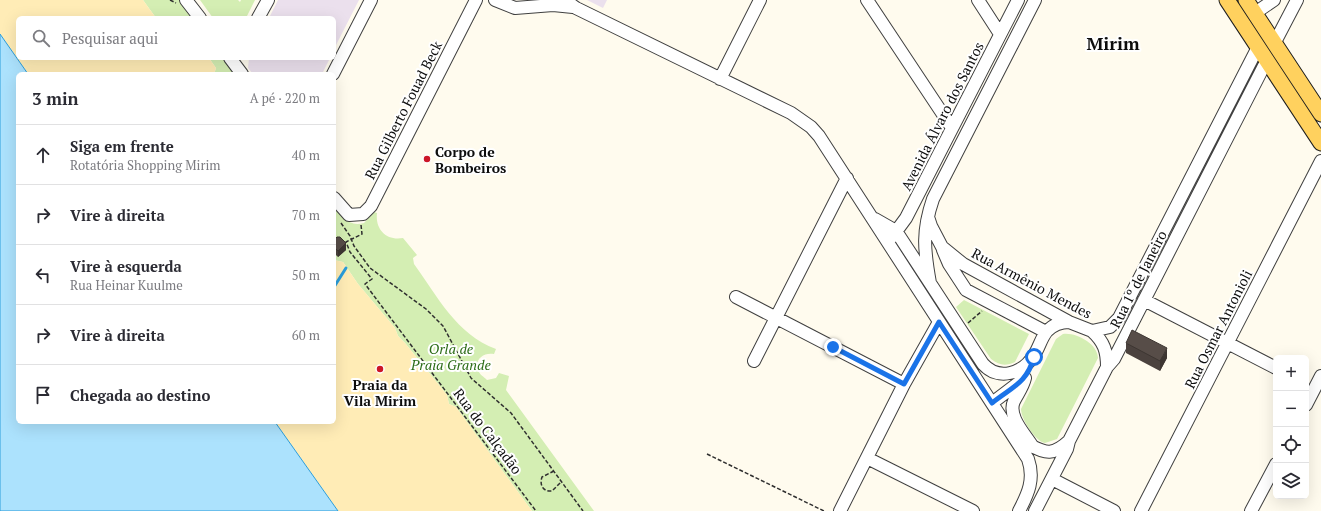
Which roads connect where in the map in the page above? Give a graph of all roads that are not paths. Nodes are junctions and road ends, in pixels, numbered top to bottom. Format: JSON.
{"nodes":[{"id":1,"x":186,"y":0,"type":"edge"},
{"id":2,"x":268,"y":0,"type":"edge"},
{"id":3,"x":371,"y":0,"type":"edge"},
{"id":4,"x":476,"y":0,"type":"edge"},
{"id":5,"x":495,"y":0,"type":"edge"},
{"id":6,"x":565,"y":0,"type":"edge"},
{"id":7,"x":760,"y":0,"type":"edge"},
{"id":8,"x":867,"y":0,"type":"edge"},
{"id":9,"x":978,"y":0,"type":"edge"},
{"id":10,"x":1018,"y":0,"type":"edge"},
{"id":11,"x":1034,"y":0,"type":"edge"},
{"id":12,"x":1227,"y":0,"type":"edge"},
{"id":13,"x":1246,"y":0,"type":"edge"},
{"id":14,"x":1274,"y":0,"type":"edge"},
{"id":15,"x":1297,"y":0,"type":"edge"},
{"id":16,"x":526,"y":3,"type":"edge"},
{"id":17,"x":576,"y":8,"type":"junction"},
{"id":18,"x":1255,"y":13,"type":"junction"},
{"id":19,"x":198,"y":16,"type":"edge"},
{"id":20,"x":259,"y":16,"type":"edge"},
{"id":21,"x":1000,"y":34,"type":"junction"},
{"id":22,"x":1274,"y":44,"type":"junction"},
{"id":23,"x":1258,"y":47,"type":"junction"},
{"id":24,"x":1267,"y":60,"type":"junction"},
{"id":25,"x":334,"y":72,"type":"edge"},
{"id":26,"x":720,"y":78,"type":"junction"},
{"id":27,"x":1321,"y":114,"type":"edge"},
{"id":28,"x":952,"y":128,"type":"junction"},
{"id":29,"x":1321,"y":143,"type":"edge"},
{"id":30,"x":1321,"y":161,"type":"edge"},
{"id":31,"x":847,"y":178,"type":"junction"},
{"id":32,"x":336,"y":202,"type":"edge"},
{"id":33,"x":929,"y":212,"type":"junction"},
{"id":34,"x":872,"y":217,"type":"junction"},
{"id":35,"x":896,"y":232,"type":"junction"},
{"id":36,"x":887,"y":242,"type":"junction"},
{"id":37,"x":942,"y":247,"type":"junction"},
{"id":38,"x":930,"y":283,"type":"junction"},
{"id":39,"x":736,"y":298,"type":"dead end"},
{"id":40,"x":1144,"y":300,"type":"junction"},
{"id":41,"x":776,"y":318,"type":"junction"},
{"id":42,"x":1119,"y":318,"type":"joint"},
{"id":43,"x":939,"y":322,"type":"junction"},
{"id":44,"x":1069,"y":322,"type":"junction"},
{"id":45,"x":1092,"y":331,"type":"junction"},
{"id":46,"x":1046,"y":332,"type":"junction"},
{"id":47,"x":1227,"y":343,"type":"junction"},
{"id":48,"x":1034,"y":357,"type":"junction"},
{"id":49,"x":754,"y":361,"type":"dead end"},
{"id":50,"x":1273,"y":366,"type":"edge"},
{"id":51,"x":1107,"y":367,"type":"junction"},
{"id":52,"x":1321,"y":376,"type":"edge"},
{"id":53,"x":1025,"y":378,"type":"junction"},
{"id":54,"x":904,"y":384,"type":"junction"},
{"id":55,"x":1314,"y":388,"type":"edge"},
{"id":56,"x":1309,"y":399,"type":"edge"},
{"id":57,"x":992,"y":403,"type":"junction"},
{"id":58,"x":1015,"y":439,"type":"junction"},
{"id":59,"x":1069,"y":441,"type":"junction"},
{"id":60,"x":1033,"y":446,"type":"junction"},
{"id":61,"x":867,"y":458,"type":"junction"},
{"id":62,"x":1273,"y":470,"type":"edge"},
{"id":63,"x":1052,"y":479,"type":"junction"},
{"id":64,"x":840,"y":511,"type":"edge"},
{"id":65,"x":973,"y":511,"type":"edge"},
{"id":66,"x":1019,"y":511,"type":"edge"},
{"id":67,"x":1035,"y":511,"type":"edge"},
{"id":68,"x":1114,"y":511,"type":"edge"},
{"id":69,"x":1141,"y":511,"type":"edge"},
{"id":70,"x":1252,"y":511,"type":"edge"}],
"edges":[{"from":1,"to":19,"type":"street"},
{"from":2,"to":20,"type":"street"},
{"from":3,"to":25,"type":"street"},
{"from":4,"to":32,"type":"street","name":"Rua Gilberto Fouad Beck"},
{"from":5,"to":16,"type":"street"},
{"from":6,"to":17,"type":"street"},
{"from":7,"to":26,"type":"street"},
{"from":8,"to":28,"type":"street"},
{"from":9,"to":21,"type":"street"},
{"from":10,"to":21,"type":"street","name":"Avenida Álvaro dos Santos"},
{"from":11,"to":33,"type":"street","name":"Avenida Álvaro dos Santos"},
{"from":12,"to":23,"type":"main road"},
{"from":13,"to":18,"type":"main road"},
{"from":14,"to":18,"type":"street"},
{"from":15,"to":22,"type":"street"},
{"from":16,"to":17,"type":"street"},
{"from":17,"to":26,"type":"street"},
{"from":18,"to":22,"type":"main road"},
{"from":21,"to":28,"type":"street","name":"Avenida Álvaro dos Santos"},
{"from":22,"to":27,"type":"main road"},
{"from":23,"to":24,"type":"main road"},
{"from":23,"to":42,"type":"street","name":"Rua 1º de Janeiro"},
{"from":24,"to":29,"type":"main road"},
{"from":24,"to":40,"type":"street","name":"Rua 1º de Janeiro"},
{"from":26,"to":31,"type":"street"},
{"from":28,"to":35,"type":"street","name":"Avenida Álvaro dos Santos"},
{"from":30,"to":47,"type":"street","name":"Rua Osmar Antonioli"},
{"from":31,"to":34,"type":"street"},
{"from":31,"to":41,"type":"street"},
{"from":33,"to":37,"type":"street","name":"Rua Armênio Mendes"},
{"from":33,"to":38,"type":"street","name":"Avenida Álvaro dos Santos"},
{"from":34,"to":35,"type":"street"},
{"from":34,"to":36,"type":"street"},
{"from":35,"to":36,"type":"street","name":"Avenida Álvaro dos Santos"},
{"from":35,"to":38,"type":"street"},
{"from":36,"to":43,"type":"street"},
{"from":37,"to":44,"type":"street","name":"Rua Armênio Mendes"},
{"from":37,"to":46,"type":"street"},
{"from":38,"to":48,"type":"street"},
{"from":39,"to":41,"type":"street"},
{"from":40,"to":47,"type":"street"},
{"from":40,"to":51,"type":"street","name":"Rua 1º de Janeiro"},
{"from":41,"to":49,"type":"street"},
{"from":41,"to":54,"type":"street"},
{"from":42,"to":45,"type":"street","name":"Rua Armênio Mendes"},
{"from":43,"to":54,"type":"street"},
{"from":43,"to":57,"type":"street"},
{"from":44,"to":45,"type":"street","name":"Rua Armênio Mendes"},
{"from":44,"to":46,"type":"street"},
{"from":45,"to":51,"type":"street"},
{"from":46,"to":48,"type":"street"},
{"from":47,"to":50,"type":"street"},
{"from":47,"to":69,"type":"street","name":"Rua Osmar Antonioli"},
{"from":48,"to":53,"type":"street"},
{"from":51,"to":59,"type":"street","name":"Rua 1º de Janeiro"},
{"from":52,"to":55,"type":"street"},
{"from":53,"to":57,"type":"street"},
{"from":53,"to":60,"type":"street"},
{"from":54,"to":61,"type":"street"},
{"from":55,"to":56,"type":"street"},
{"from":57,"to":58,"type":"street"},
{"from":58,"to":60,"type":"street"},
{"from":58,"to":66,"type":"street"},
{"from":59,"to":60,"type":"street"},
{"from":59,"to":63,"type":"street","name":"Rua 1º de Janeiro"},
{"from":61,"to":64,"type":"street"},
{"from":61,"to":65,"type":"street"},
{"from":62,"to":70,"type":"street"},
{"from":63,"to":67,"type":"street","name":"Rua 1º de Janeiro"},
{"from":63,"to":68,"type":"street"}]}
